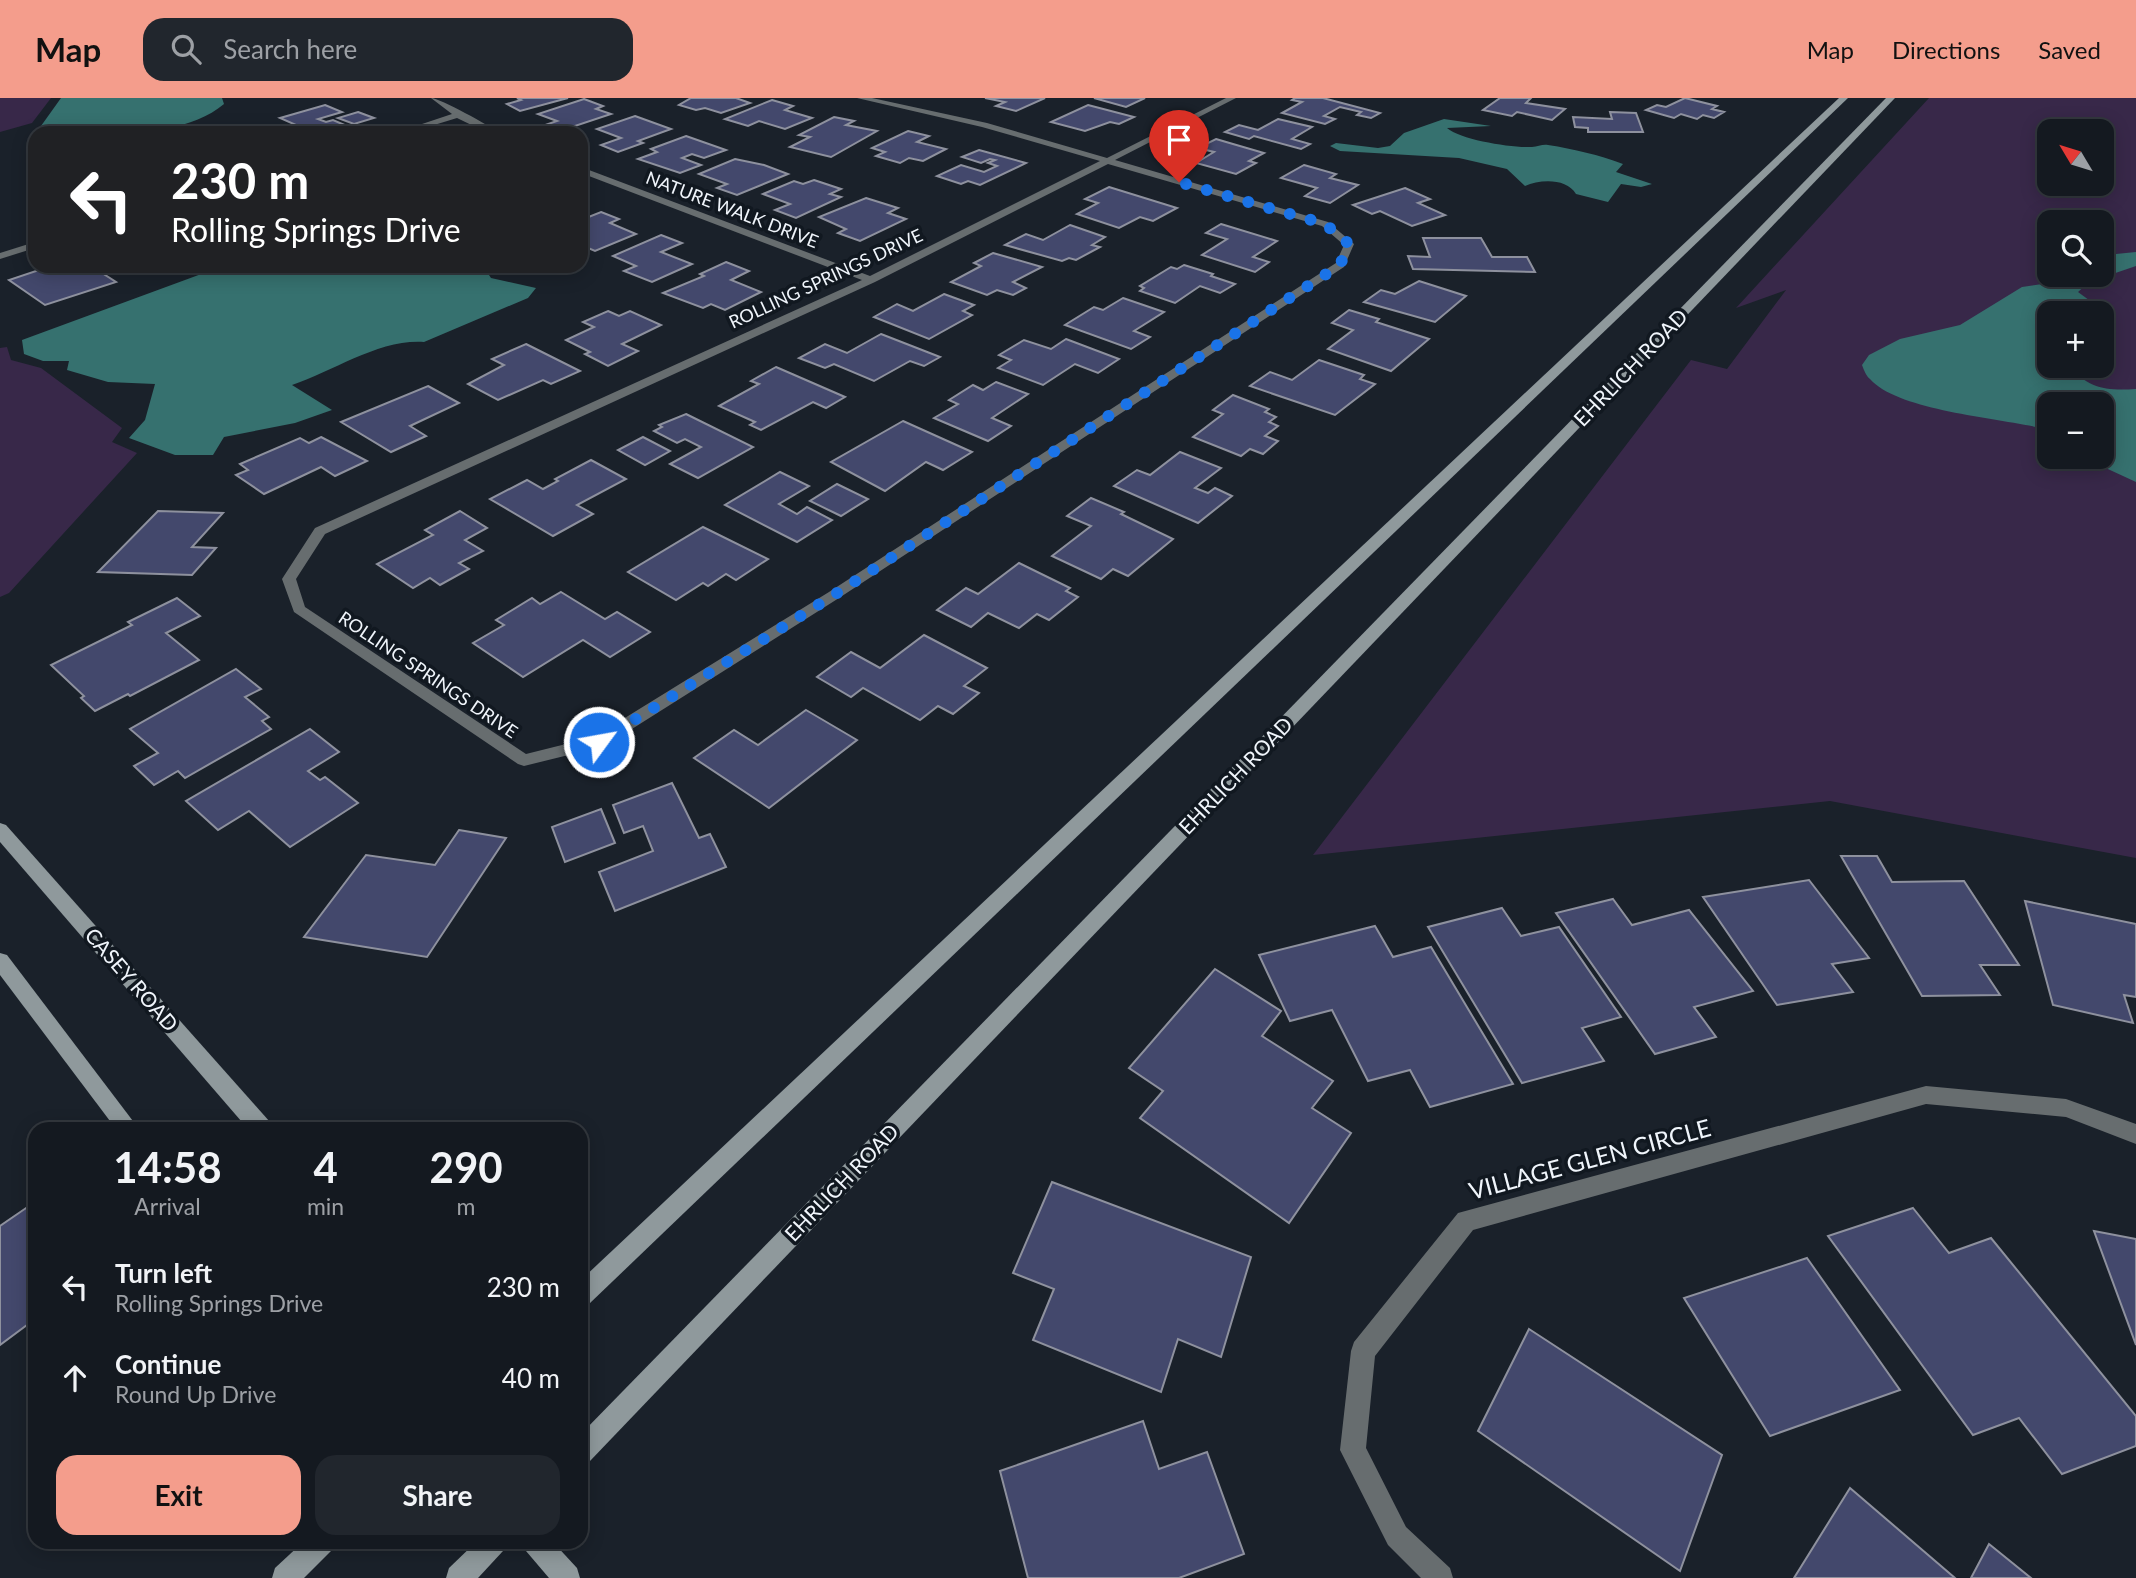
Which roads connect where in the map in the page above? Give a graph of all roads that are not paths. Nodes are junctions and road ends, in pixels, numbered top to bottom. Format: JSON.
{"nodes":[{"id":1,"x":435,"y":98,"type":"edge"},
{"id":2,"x":860,"y":98,"type":"edge"},
{"id":3,"x":1232,"y":98,"type":"edge"},
{"id":4,"x":1844,"y":98,"type":"edge"},
{"id":5,"x":1891,"y":98,"type":"edge"},
{"id":6,"x":458,"y":115,"type":"junction"},
{"id":7,"x":423,"y":126,"type":"edge"},
{"id":8,"x":481,"y":126,"type":"edge"},
{"id":9,"x":1108,"y":161,"type":"junction"},
{"id":10,"x":588,"y":173,"type":"edge"},
{"id":11,"x":28,"y":247,"type":"edge"},
{"id":12,"x":0,"y":256,"type":"edge"},
{"id":13,"x":871,"y":280,"type":"junction"},
{"id":14,"x":0,"y":830,"type":"edge"},
{"id":15,"x":0,"y":961,"type":"edge"},
{"id":16,"x":125,"y":1122,"type":"edge"},
{"id":17,"x":256,"y":1122,"type":"edge"},
{"id":18,"x":2136,"y":1134,"type":"edge"},
{"id":19,"x":588,"y":1289,"type":"edge"},
{"id":20,"x":588,"y":1445,"type":"edge"},
{"id":21,"x":316,"y":1549,"type":"edge"},
{"id":22,"x":487,"y":1549,"type":"edge"},
{"id":23,"x":541,"y":1549,"type":"edge"},
{"id":24,"x":285,"y":1578,"type":"edge"},
{"id":25,"x":459,"y":1578,"type":"edge"},
{"id":26,"x":567,"y":1578,"type":"edge"},
{"id":27,"x":1440,"y":1578,"type":"edge"}],
"edges":[{"from":1,"to":6,"type":"street"},
{"from":2,"to":9,"type":"street"},
{"from":3,"to":9,"type":"street","name":"ROLLING SPRINGS DRIVE"},
{"from":4,"to":19,"type":"main road"},
{"from":5,"to":20,"type":"main road","name":"EHRLICH ROAD"},
{"from":6,"to":7,"type":"street"},
{"from":6,"to":8,"type":"street"},
{"from":9,"to":13,"type":"street","name":"ROLLING SPRINGS DRIVE"},
{"from":9,"to":13,"type":"street","name":"ROLLING SPRINGS DRIVE"},
{"from":10,"to":13,"type":"street","name":"NATURE WALK DRIVE"},
{"from":11,"to":12,"type":"street"},
{"from":14,"to":17,"type":"main road","name":"CASEY ROAD"},
{"from":15,"to":16,"type":"main road"},
{"from":18,"to":27,"type":"street","name":"VILLAGE GLEN CIRCLE"},
{"from":21,"to":24,"type":"main road"},
{"from":22,"to":25,"type":"main road"},
{"from":23,"to":26,"type":"main road"}]}
